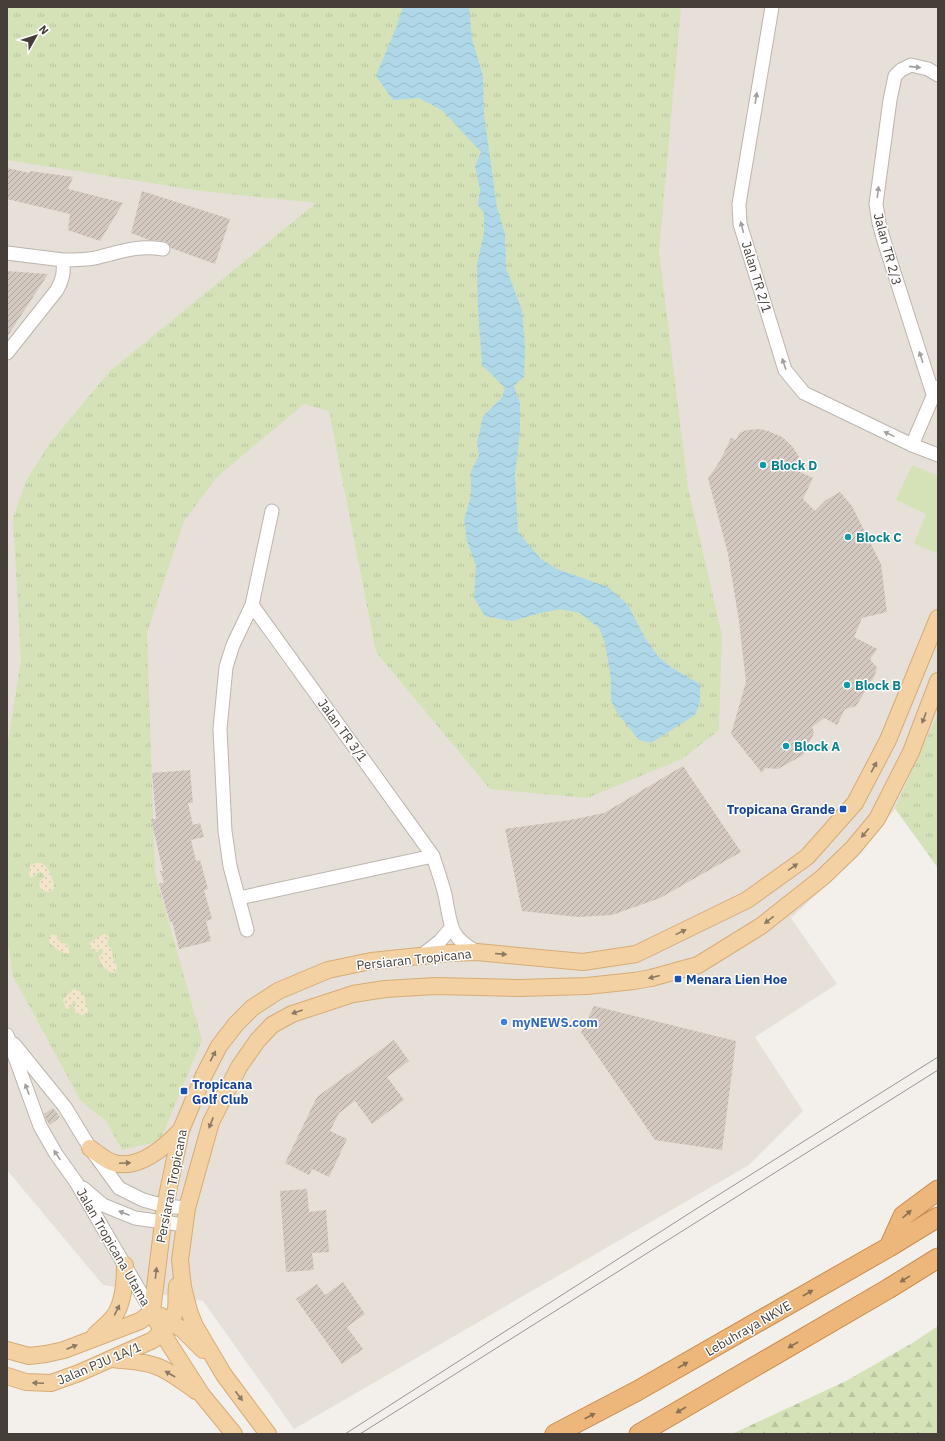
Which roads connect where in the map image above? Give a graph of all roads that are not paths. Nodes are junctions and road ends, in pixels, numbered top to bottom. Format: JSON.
{"nodes":[{"id":1,"x":772,"y":7,"type":"edge"},
{"id":2,"x":938,"y":75,"type":"edge"},
{"id":3,"x":163,"y":248,"type":"dead end"},
{"id":4,"x":7,"y":253,"type":"edge"},
{"id":5,"x":63,"y":260,"type":"junction"},
{"id":6,"x":7,"y":353,"type":"edge"},
{"id":7,"x":935,"y":390,"type":"edge"},
{"id":8,"x":912,"y":445,"type":"junction"},
{"id":9,"x":938,"y":455,"type":"edge"},
{"id":10,"x":272,"y":511,"type":"dead end"},
{"id":11,"x":252,"y":605,"type":"junction"},
{"id":12,"x":938,"y":618,"type":"edge"},
{"id":13,"x":938,"y":681,"type":"edge"},
{"id":14,"x":433,"y":856,"type":"junction"},
{"id":15,"x":239,"y":898,"type":"junction"},
{"id":16,"x":451,"y":928,"type":"junction"},
{"id":17,"x":247,"y":930,"type":"dead end"},
{"id":18,"x":477,"y":952,"type":"junction"},
{"id":19,"x":421,"y":956,"type":"junction"},
{"id":20,"x":7,"y":1036,"type":"edge"},
{"id":21,"x":181,"y":1130,"type":"junction"},
{"id":22,"x":90,"y":1148,"type":"junction"},
{"id":23,"x":76,"y":1182,"type":"junction"},
{"id":24,"x":938,"y":1190,"type":"edge"},
{"id":25,"x":164,"y":1206,"type":"junction"},
{"id":26,"x":187,"y":1208,"type":"junction"},
{"id":27,"x":938,"y":1217,"type":"edge"},
{"id":28,"x":162,"y":1222,"type":"junction"},
{"id":29,"x":184,"y":1225,"type":"junction"},
{"id":30,"x":889,"y":1247,"type":"junction"},
{"id":31,"x":938,"y":1258,"type":"edge"},
{"id":32,"x":180,"y":1260,"type":"junction"},
{"id":33,"x":125,"y":1266,"type":"junction"},
{"id":34,"x":152,"y":1312,"type":"junction"},
{"id":35,"x":166,"y":1326,"type":"junction"},
{"id":36,"x":91,"y":1339,"type":"junction"},
{"id":37,"x":7,"y":1350,"type":"edge"},
{"id":38,"x":112,"y":1359,"type":"junction"},
{"id":39,"x":7,"y":1376,"type":"edge"},
{"id":40,"x":224,"y":1376,"type":"junction"},
{"id":41,"x":202,"y":1395,"type":"junction"},
{"id":42,"x":234,"y":1434,"type":"edge"},
{"id":43,"x":268,"y":1434,"type":"edge"},
{"id":44,"x":555,"y":1434,"type":"edge"},
{"id":45,"x":639,"y":1434,"type":"edge"}],
"edges":[{"from":8,"to":1,"type":"street","name":"Jalan TR 2/1","one_way":true},
{"from":7,"to":2,"type":"street","name":"Jalan TR 2/3","one_way":true},
{"from":3,"to":5,"type":"street"},
{"from":4,"to":5,"type":"street"},
{"from":5,"to":6,"type":"street"},
{"from":7,"to":8,"type":"street"},
{"from":8,"to":9,"type":"street","name":"Jalan TR 2/1"},
{"from":10,"to":11,"type":"street"},
{"from":11,"to":14,"type":"street","name":"Jalan TR 3/1"},
{"from":11,"to":15,"type":"street"},
{"from":18,"to":12,"type":"main road","name":"Persiaran Tropicana","one_way":true},
{"from":13,"to":26,"type":"main road","name":"Persiaran Tropicana","one_way":true},
{"from":14,"to":15,"type":"street"},
{"from":14,"to":16,"type":"street","name":"Jalan TR 3/1"},
{"from":15,"to":17,"type":"street"},
{"from":16,"to":18,"type":"street"},
{"from":16,"to":19,"type":"street"},
{"from":18,"to":19,"type":"main road","name":"Persiaran Tropicana"},
{"from":21,"to":19,"type":"main road","name":"Persiaran Tropicana","one_way":true},
{"from":20,"to":22,"type":"street","name":"Jalan Tropicana Utama"},
{"from":23,"to":20,"type":"street","name":"Jalan Tropicana Utama","one_way":true},
{"from":22,"to":21,"type":"main road","one_way":true},
{"from":21,"to":25,"type":"main road","name":"Persiaran Tropicana"},
{"from":22,"to":25,"type":"street","name":"Jalan Tropicana Utama"},
{"from":28,"to":23,"type":"street","name":"Jalan Tropicana Utama","one_way":true},
{"from":23,"to":33,"type":"street","name":"Jalan Tropicana Utama"},
{"from":30,"to":24,"type":"highway","one_way":true},
{"from":25,"to":26,"type":"street","name":"Jalan Tropicana Utama"},
{"from":25,"to":28,"type":"main road","name":"Persiaran Tropicana"},
{"from":26,"to":29,"type":"main road","name":"Persiaran Tropicana"},
{"from":27,"to":30,"type":"highway","name":"Lebuhraya NKVE"},
{"from":28,"to":29,"type":"street","name":"Jalan Tropicana Utama"},
{"from":34,"to":28,"type":"main road","name":"Persiaran Tropicana","one_way":true},
{"from":29,"to":32,"type":"main road","name":"Persiaran Tropicana"},
{"from":44,"to":30,"type":"highway","name":"Lebuhraya NKVE","one_way":true},
{"from":31,"to":45,"type":"highway","one_way":true},
{"from":32,"to":35,"type":"main road"},
{"from":32,"to":40,"type":"main road","name":"Persiaran Tropicana"},
{"from":33,"to":34,"type":"street","name":"Jalan Tropicana Utama"},
{"from":36,"to":33,"type":"main road","one_way":true},
{"from":34,"to":35,"type":"main road"},
{"from":34,"to":36,"type":"main road","name":"Jalan PJU 1A/1"},
{"from":35,"to":38,"type":"main road","name":"Jalan PJU 1A/1"},
{"from":35,"to":40,"type":"main road"},
{"from":35,"to":41,"type":"main road"},
{"from":37,"to":36,"type":"main road","name":"Jalan PJU 1A/1","one_way":true},
{"from":38,"to":39,"type":"main road","name":"Jalan PJU 1A/1","one_way":true},
{"from":41,"to":38,"type":"main road","one_way":true},
{"from":40,"to":43,"type":"main road","name":"Persiaran Tropicana","one_way":true},
{"from":41,"to":42,"type":"main road"}]}
